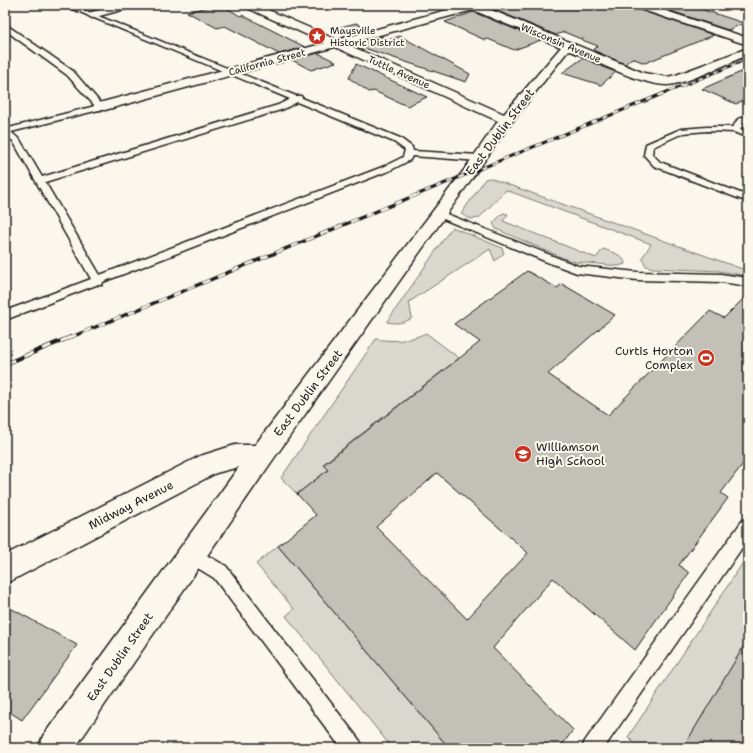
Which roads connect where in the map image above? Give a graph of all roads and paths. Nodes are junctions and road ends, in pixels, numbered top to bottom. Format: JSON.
{"nodes":[{"id":1,"x":66,"y":5,"type":"edge"},
{"id":2,"x":129,"y":5,"type":"edge"},
{"id":3,"x":249,"y":5,"type":"edge"},
{"id":4,"x":638,"y":5,"type":"edge"},
{"id":5,"x":475,"y":6,"type":"edge"},
{"id":6,"x":92,"y":15,"type":"junction"},
{"id":7,"x":5,"y":26,"type":"edge"},
{"id":8,"x":748,"y":42,"type":"edge"},
{"id":9,"x":336,"y":43,"type":"junction"},
{"id":10,"x":571,"y":47,"type":"junction"},
{"id":11,"x":748,"y":51,"type":"edge"},
{"id":12,"x":232,"y":71,"type":"junction"},
{"id":13,"x":298,"y":98,"type":"junction"},
{"id":14,"x":100,"y":107,"type":"junction"},
{"id":15,"x":748,"y":118,"type":"edge"},
{"id":16,"x":506,"y":120,"type":"junction"},
{"id":17,"x":735,"y":130,"type":"junction"},
{"id":18,"x":5,"y":131,"type":"edge"},
{"id":19,"x":748,"y":135,"type":"edge"},
{"id":20,"x":408,"y":153,"type":"junction"},
{"id":21,"x":479,"y":158,"type":"junction"},
{"id":22,"x":39,"y":181,"type":"junction"},
{"id":23,"x":748,"y":199,"type":"edge"},
{"id":24,"x":439,"y":214,"type":"junction"},
{"id":25,"x":98,"y":282,"type":"junction"},
{"id":26,"x":748,"y":282,"type":"edge"},
{"id":27,"x":5,"y":316,"type":"edge"},
{"id":28,"x":261,"y":456,"type":"junction"},
{"id":29,"x":748,"y":526,"type":"edge"},
{"id":30,"x":192,"y":555,"type":"junction"},
{"id":31,"x":5,"y":570,"type":"edge"},
{"id":32,"x":55,"y":748,"type":"edge"},
{"id":33,"x":353,"y":748,"type":"edge"},
{"id":34,"x":592,"y":748,"type":"edge"}],
"edges":[{"from":1,"to":6,"type":"lane"},
{"from":2,"to":6,"type":"street"},
{"from":3,"to":9,"type":"street","name":"Tuttle Avenue"},
{"from":4,"to":8,"type":"street"},
{"from":5,"to":9,"type":"street","name":"California Street"},
{"from":5,"to":10,"type":"street","name":"Wisconsin Avenue"},
{"from":6,"to":12,"type":"lane"},
{"from":7,"to":14,"type":"lane"},
{"from":9,"to":12,"type":"street","name":"California Street"},
{"from":9,"to":16,"type":"street","name":"Tuttle Avenue"},
{"from":10,"to":11,"type":"street","name":"Wisconsin Avenue"},
{"from":10,"to":16,"type":"street","name":"East Dublin Street"},
{"from":12,"to":13,"type":"lane"},
{"from":12,"to":14,"type":"street","name":"California Street"},
{"from":13,"to":20,"type":"lane"},
{"from":13,"to":22,"type":"lane"},
{"from":14,"to":18,"type":"lane"},
{"from":15,"to":17,"type":"lane"},
{"from":16,"to":21,"type":"street","name":"East Dublin Street"},
{"from":17,"to":19,"type":"lane"},
{"from":17,"to":23,"type":"lane"},
{"from":18,"to":22,"type":"lane"},
{"from":20,"to":21,"type":"lane"},
{"from":20,"to":25,"type":"lane"},
{"from":21,"to":24,"type":"street","name":"East Dublin Street"},
{"from":22,"to":25,"type":"lane"},
{"from":24,"to":26,"type":"lane"},
{"from":24,"to":28,"type":"street","name":"East Dublin Street"},
{"from":25,"to":27,"type":"lane"},
{"from":28,"to":30,"type":"street","name":"East Dublin Street"},
{"from":28,"to":31,"type":"street","name":"Midway Avenue"},
{"from":29,"to":34,"type":"lane"},
{"from":30,"to":32,"type":"street","name":"East Dublin Street"},
{"from":30,"to":33,"type":"lane"}]}
